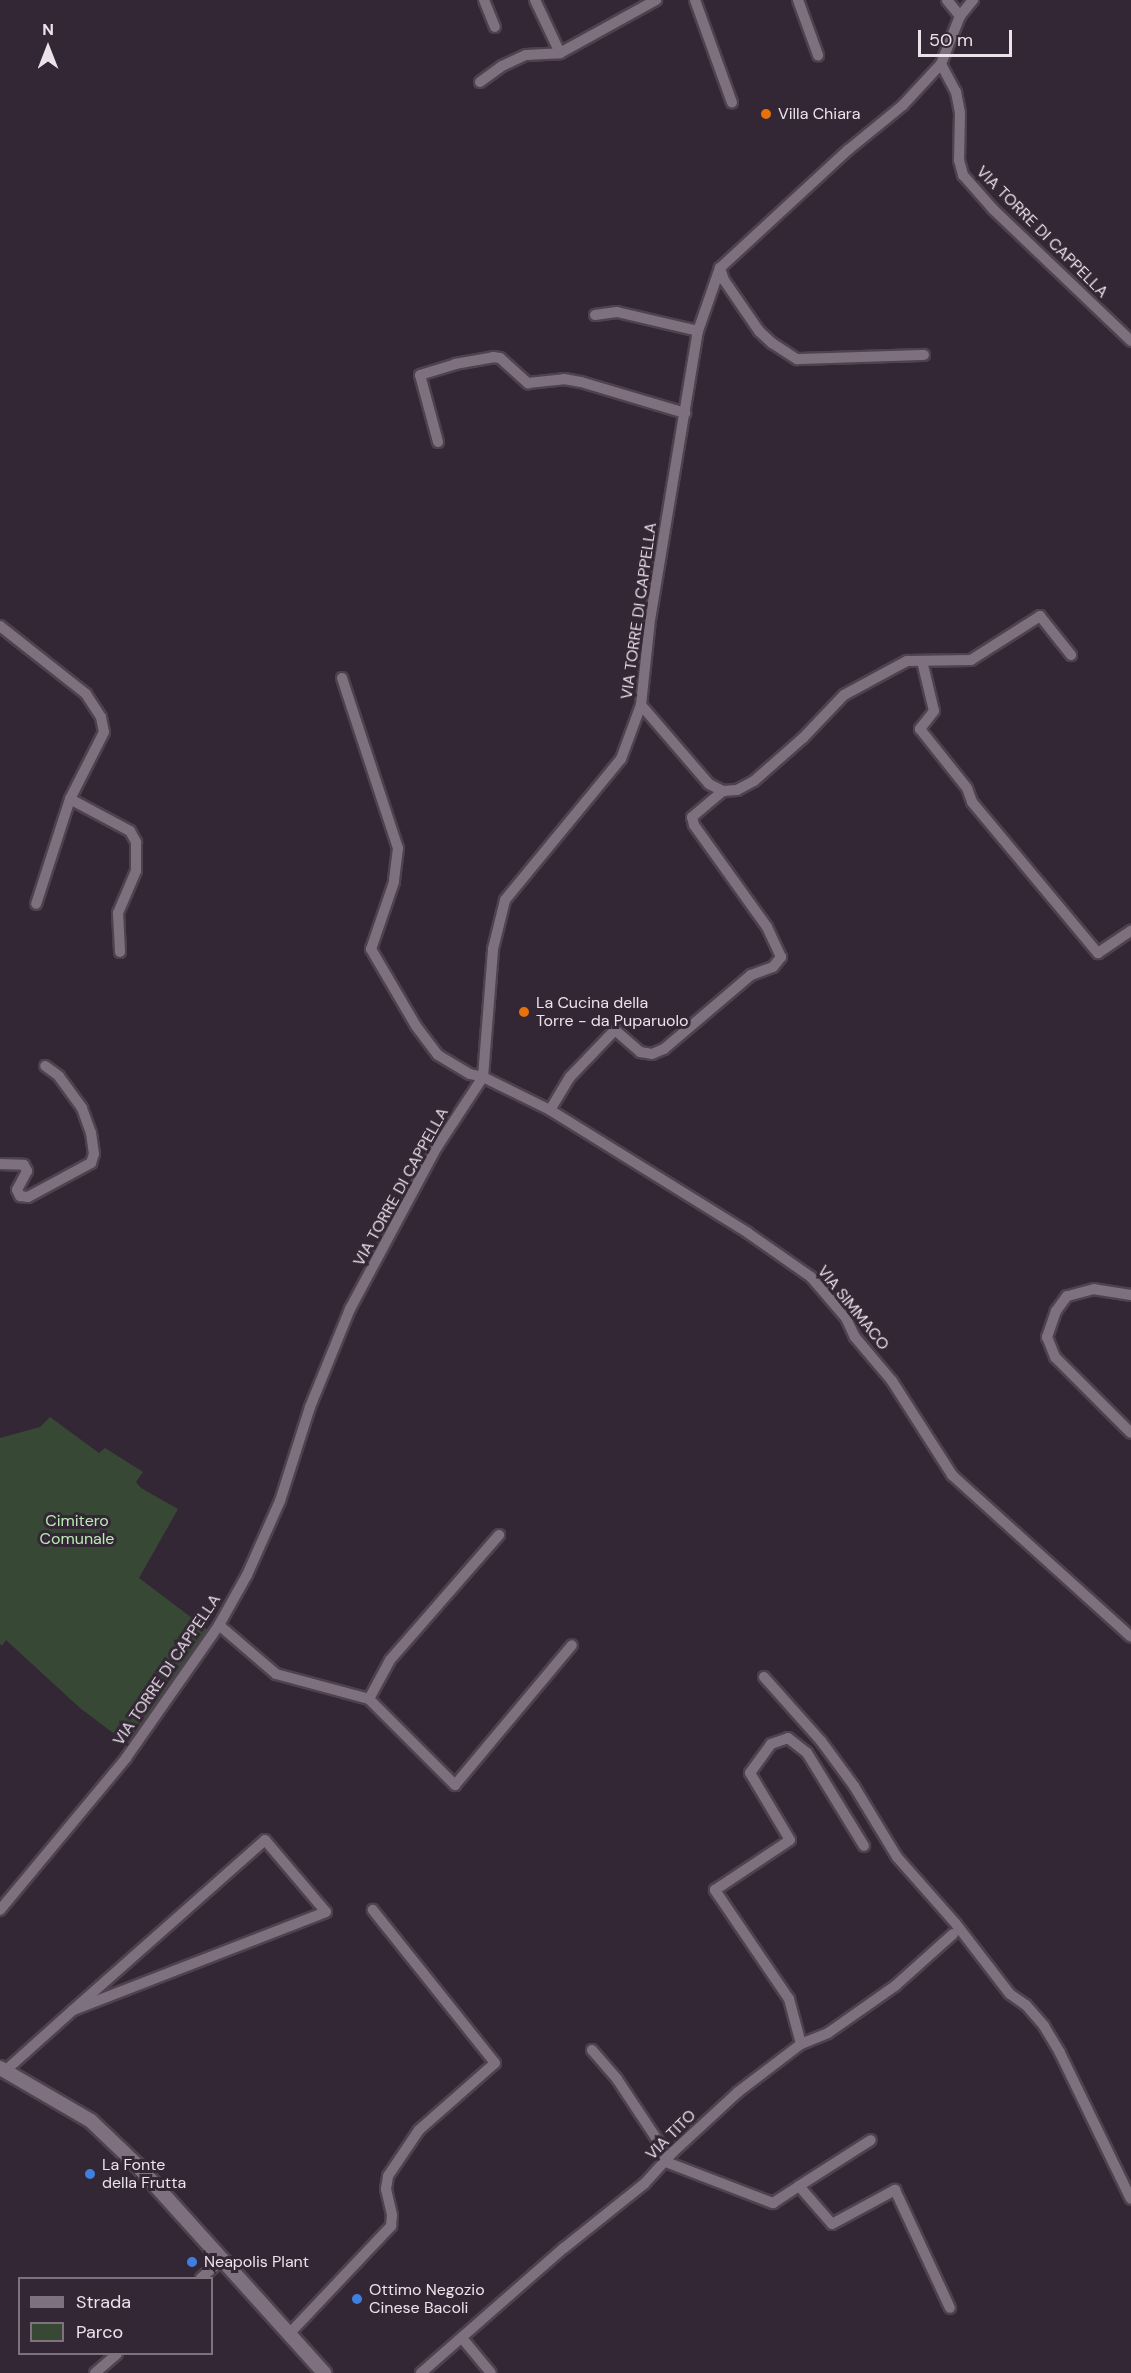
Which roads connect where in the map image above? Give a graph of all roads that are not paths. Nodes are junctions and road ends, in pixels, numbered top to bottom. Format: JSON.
{"nodes":[{"id":1,"x":484,"y":0,"type":"edge"},
{"id":2,"x":535,"y":0,"type":"edge"},
{"id":3,"x":656,"y":0,"type":"edge"},
{"id":4,"x":695,"y":0,"type":"edge"},
{"id":5,"x":798,"y":0,"type":"edge"},
{"id":6,"x":947,"y":0,"type":"edge"},
{"id":7,"x":973,"y":0,"type":"edge"},
{"id":8,"x":960,"y":16,"type":"junction"},
{"id":9,"x":495,"y":27,"type":"dead end"},
{"id":10,"x":560,"y":53,"type":"junction"},
{"id":11,"x":818,"y":55,"type":"dead end"},
{"id":12,"x":941,"y":64,"type":"junction"},
{"id":13,"x":480,"y":82,"type":"dead end"},
{"id":14,"x":732,"y":103,"type":"dead end"},
{"id":15,"x":720,"y":268,"type":"junction"},
{"id":16,"x":595,"y":315,"type":"dead end"},
{"id":17,"x":698,"y":331,"type":"junction"},
{"id":18,"x":1131,"y":341,"type":"edge"},
{"id":19,"x":924,"y":355,"type":"dead end"},
{"id":20,"x":685,"y":413,"type":"junction"},
{"id":21,"x":438,"y":442,"type":"dead end"},
{"id":22,"x":0,"y":626,"type":"edge"},
{"id":23,"x":1071,"y":656,"type":"dead end"},
{"id":24,"x":922,"y":661,"type":"junction"},
{"id":25,"x":342,"y":678,"type":"dead end"},
{"id":26,"x":641,"y":705,"type":"junction"},
{"id":27,"x":723,"y":791,"type":"junction"},
{"id":28,"x":70,"y":799,"type":"junction"},
{"id":29,"x":36,"y":904,"type":"dead end"},
{"id":30,"x":1131,"y":931,"type":"edge"},
{"id":31,"x":120,"y":952,"type":"dead end"},
{"id":32,"x":45,"y":1066,"type":"dead end"},
{"id":33,"x":483,"y":1077,"type":"junction"},
{"id":34,"x":550,"y":1110,"type":"junction"},
{"id":35,"x":0,"y":1164,"type":"edge"},
{"id":36,"x":1131,"y":1296,"type":"edge"},
{"id":37,"x":1131,"y":1434,"type":"edge"},
{"id":38,"x":499,"y":1535,"type":"dead end"},
{"id":39,"x":219,"y":1625,"type":"junction"},
{"id":40,"x":1131,"y":1637,"type":"edge"},
{"id":41,"x":572,"y":1645,"type":"dead end"},
{"id":42,"x":764,"y":1677,"type":"dead end"},
{"id":43,"x":369,"y":1699,"type":"junction"},
{"id":44,"x":864,"y":1846,"type":"dead end"},
{"id":45,"x":0,"y":1910,"type":"edge"},
{"id":46,"x":373,"y":1910,"type":"dead end"},
{"id":47,"x":953,"y":1934,"type":"dead end"},
{"id":48,"x":73,"y":2010,"type":"junction"},
{"id":49,"x":801,"y":2044,"type":"junction"},
{"id":50,"x":592,"y":2050,"type":"dead end"},
{"id":51,"x":2,"y":2069,"type":"edge"},
{"id":52,"x":871,"y":2140,"type":"dead end"},
{"id":53,"x":666,"y":2162,"type":"junction"},
{"id":54,"x":799,"y":2186,"type":"junction"},
{"id":55,"x":1131,"y":2199,"type":"edge"},
{"id":56,"x":222,"y":2260,"type":"junction"},
{"id":57,"x":202,"y":2277,"type":"edge"},
{"id":58,"x":950,"y":2308,"type":"dead end"},
{"id":59,"x":289,"y":2334,"type":"junction"},
{"id":60,"x":462,"y":2338,"type":"junction"},
{"id":61,"x":116,"y":2355,"type":"edge"},
{"id":62,"x":95,"y":2373,"type":"edge"},
{"id":63,"x":324,"y":2373,"type":"edge"},
{"id":64,"x":421,"y":2373,"type":"edge"},
{"id":65,"x":491,"y":2373,"type":"edge"}],
"edges":[{"from":1,"to":9,"type":"street"},
{"from":2,"to":10,"type":"street"},
{"from":3,"to":10,"type":"street"},
{"from":4,"to":14,"type":"street"},
{"from":5,"to":11,"type":"street"},
{"from":6,"to":8,"type":"street"},
{"from":7,"to":8,"type":"street","name":"VIA TORRE DI CAPPELLA"},
{"from":8,"to":12,"type":"street","name":"VIA TORRE DI CAPPELLA"},
{"from":10,"to":13,"type":"street"},
{"from":12,"to":15,"type":"street","name":"VIA TORRE DI CAPPELLA"},
{"from":12,"to":18,"type":"street","name":"VIA TORRE DI CAPPELLA"},
{"from":15,"to":17,"type":"street","name":"VIA TORRE DI CAPPELLA"},
{"from":15,"to":19,"type":"street"},
{"from":16,"to":17,"type":"street"},
{"from":17,"to":20,"type":"street","name":"VIA TORRE DI CAPPELLA"},
{"from":20,"to":21,"type":"street"},
{"from":20,"to":26,"type":"street","name":"VIA TORRE DI CAPPELLA"},
{"from":22,"to":28,"type":"street"},
{"from":23,"to":24,"type":"street"},
{"from":24,"to":27,"type":"street"},
{"from":24,"to":30,"type":"street"},
{"from":25,"to":33,"type":"street","name":"VIA SIMMACO"},
{"from":26,"to":27,"type":"street"},
{"from":26,"to":33,"type":"street","name":"VIA TORRE DI CAPPELLA"},
{"from":27,"to":34,"type":"street"},
{"from":28,"to":29,"type":"street"},
{"from":28,"to":31,"type":"street"},
{"from":32,"to":35,"type":"street"},
{"from":33,"to":34,"type":"street","name":"VIA SIMMACO"},
{"from":33,"to":39,"type":"street","name":"VIA TORRE DI CAPPELLA"},
{"from":34,"to":40,"type":"street","name":"VIA SIMMACO"},
{"from":36,"to":37,"type":"street"},
{"from":38,"to":43,"type":"street"},
{"from":39,"to":43,"type":"street"},
{"from":39,"to":45,"type":"street","name":"VIA TORRE DI CAPPELLA"},
{"from":41,"to":43,"type":"street"},
{"from":42,"to":55,"type":"street"},
{"from":44,"to":49,"type":"street"},
{"from":46,"to":59,"type":"street"},
{"from":47,"to":49,"type":"street","name":"VIA TITO"},
{"from":48,"to":48,"type":"street"},
{"from":48,"to":51,"type":"street"},
{"from":49,"to":53,"type":"street","name":"VIA TITO"},
{"from":50,"to":53,"type":"street"},
{"from":51,"to":56,"type":"street"},
{"from":52,"to":54,"type":"street"},
{"from":53,"to":54,"type":"street"},
{"from":53,"to":60,"type":"street","name":"VIA TITO"},
{"from":54,"to":58,"type":"street"},
{"from":56,"to":57,"type":"street"},
{"from":56,"to":59,"type":"street"},
{"from":59,"to":63,"type":"street"},
{"from":60,"to":64,"type":"street","name":"VIA TITO"},
{"from":60,"to":65,"type":"street"},
{"from":61,"to":62,"type":"street"}]}
